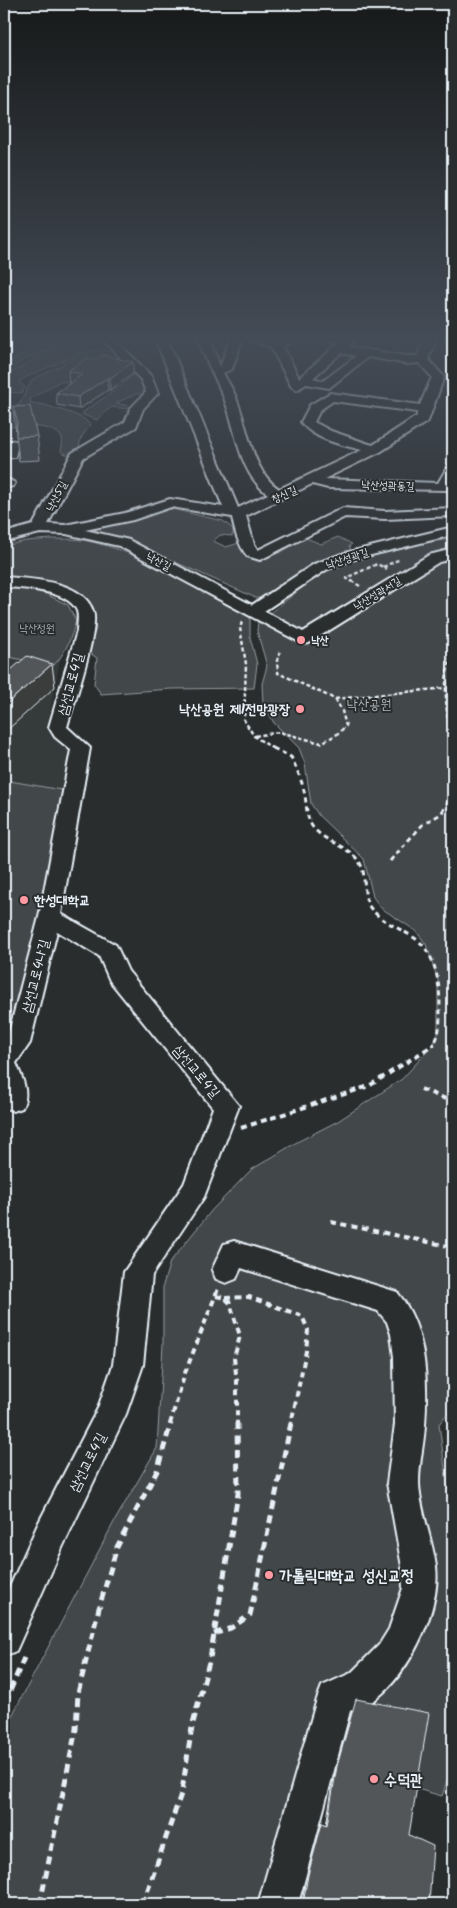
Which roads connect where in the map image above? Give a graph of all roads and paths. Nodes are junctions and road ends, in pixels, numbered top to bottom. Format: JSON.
{"nodes":[{"id":1,"x":126,"y":427,"type":"edge"},
{"id":2,"x":199,"y":427,"type":"edge"},
{"id":3,"x":239,"y":427,"type":"edge"},
{"id":4,"x":311,"y":427,"type":"edge"},
{"id":5,"x":409,"y":427,"type":"edge"},
{"id":6,"x":4,"y":444,"type":"edge"},
{"id":7,"x":375,"y":449,"type":"junction"},
{"id":8,"x":4,"y":454,"type":"edge"},
{"id":9,"x":453,"y":469,"type":"edge"},
{"id":10,"x":313,"y":480,"type":"junction"},
{"id":11,"x":279,"y":496,"type":"junction"},
{"id":12,"x":453,"y":512,"type":"edge"},
{"id":13,"x":235,"y":513,"type":"junction"},
{"id":14,"x":39,"y":528,"type":"junction"},
{"id":15,"x":66,"y":530,"type":"junction"},
{"id":16,"x":453,"y":531,"type":"edge"},
{"id":17,"x":4,"y":538,"type":"edge"},
{"id":18,"x":453,"y":554,"type":"edge"},
{"id":19,"x":4,"y":582,"type":"edge"},
{"id":20,"x":252,"y":612,"type":"junction"},
{"id":21,"x":303,"y":639,"type":"joint"},
{"id":22,"x":453,"y":651,"type":"edge"},
{"id":23,"x":280,"y":652,"type":"dead end"},
{"id":24,"x":446,"y":680,"type":"junction"},
{"id":25,"x":453,"y":680,"type":"edge"},
{"id":26,"x":446,"y":688,"type":"junction"},
{"id":27,"x":335,"y":699,"type":"junction"},
{"id":28,"x":254,"y":736,"type":"dead end"},
{"id":29,"x":453,"y":759,"type":"edge"},
{"id":30,"x":453,"y":794,"type":"edge"},
{"id":31,"x":390,"y":861,"type":"dead end"},
{"id":32,"x":50,"y":917,"type":"junction"},
{"id":33,"x":4,"y":1063,"type":"edge"},
{"id":34,"x":421,"y":1089,"type":"dead end"},
{"id":35,"x":13,"y":1101,"type":"dead end"},
{"id":36,"x":453,"y":1102,"type":"edge"},
{"id":37,"x":453,"y":1108,"type":"edge"},
{"id":38,"x":453,"y":1119,"type":"edge"},
{"id":39,"x":331,"y":1222,"type":"dead end"},
{"id":40,"x":453,"y":1247,"type":"edge"},
{"id":41,"x":225,"y":1284,"type":"junction"},
{"id":42,"x":214,"y":1634,"type":"junction"},
{"id":43,"x":4,"y":1639,"type":"edge"},
{"id":44,"x":40,"y":1904,"type":"edge"},
{"id":45,"x":143,"y":1904,"type":"edge"},
{"id":46,"x":278,"y":1904,"type":"edge"}],
"edges":[{"from":1,"to":14,"type":"street","name":"낙산5길"},
{"from":2,"to":13,"type":"street"},
{"from":3,"to":11,"type":"street"},
{"from":4,"to":7,"type":"street"},
{"from":5,"to":7,"type":"street","name":"창신길"},
{"from":6,"to":8,"type":"street"},
{"from":7,"to":10,"type":"street","name":"창신길"},
{"from":9,"to":10,"type":"street","name":"낙산성곽동길"},
{"from":10,"to":11,"type":"street","name":"창신길"},
{"from":11,"to":13,"type":"street","name":"창신길"},
{"from":12,"to":13,"type":"street"},
{"from":13,"to":15,"type":"street"},
{"from":14,"to":15,"type":"street","name":"낙산길"},
{"from":14,"to":17,"type":"street","name":"낙산길"},
{"from":15,"to":20,"type":"street","name":"낙산길"},
{"from":16,"to":20,"type":"street","name":"낙산성곽길"},
{"from":18,"to":21,"type":"street","name":"낙산성곽서길"},
{"from":19,"to":32,"type":"street","name":"삼선교로4길"},
{"from":20,"to":21,"type":"street","name":"낙산길"},
{"from":22,"to":24,"type":"path"},
{"from":23,"to":27,"type":"path"},
{"from":24,"to":25,"type":"path"},
{"from":24,"to":26,"type":"path"},
{"from":26,"to":27,"type":"path"},
{"from":26,"to":29,"type":"path"},
{"from":27,"to":28,"type":"path"},
{"from":30,"to":31,"type":"path"},
{"from":32,"to":33,"type":"street","name":"삼선교로4나길"},
{"from":32,"to":43,"type":"street","name":"삼선교로4길"},
{"from":33,"to":35,"type":"street","name":"삼선교로4나길"},
{"from":34,"to":36,"type":"path"},
{"from":37,"to":38,"type":"path"},
{"from":39,"to":40,"type":"path"},
{"from":41,"to":42,"type":"path"},
{"from":41,"to":42,"type":"path"},
{"from":41,"to":44,"type":"path"},
{"from":41,"to":46,"type":"street"},
{"from":42,"to":45,"type":"path"}]}
